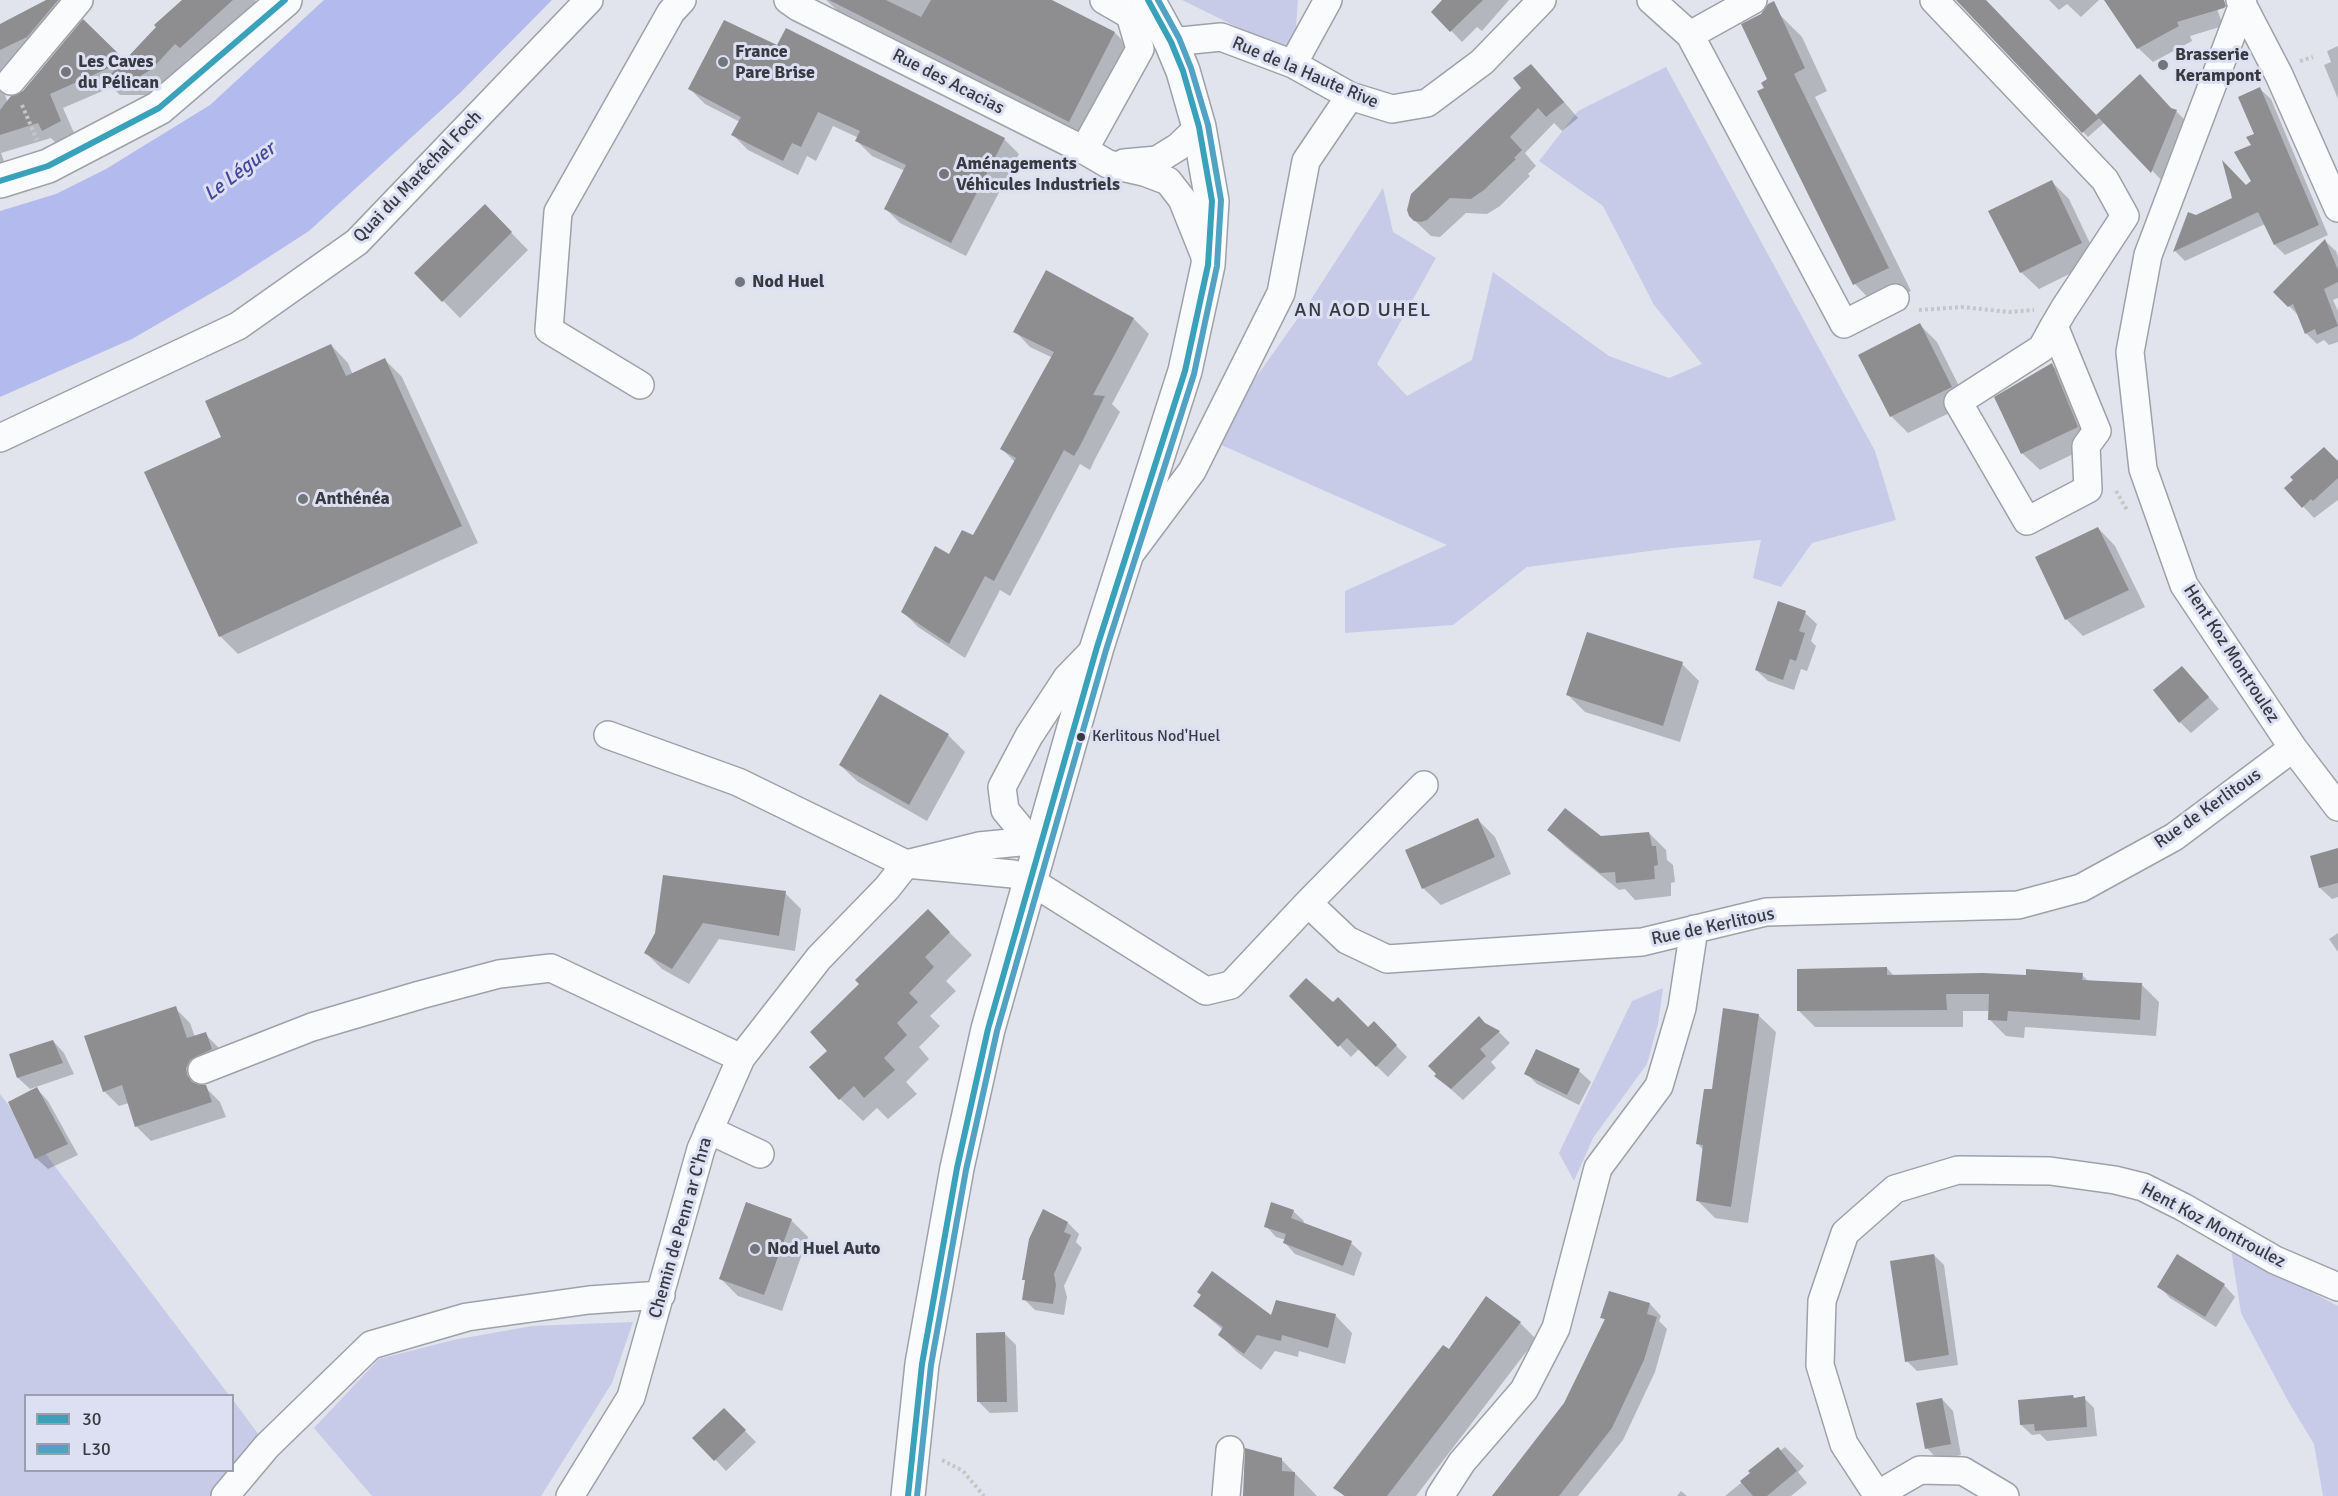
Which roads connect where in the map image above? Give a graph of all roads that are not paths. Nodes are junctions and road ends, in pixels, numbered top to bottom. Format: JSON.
{"nodes":[{"id":1,"x":79,"y":0,"type":"edge"},
{"id":2,"x":285,"y":0,"type":"edge"},
{"id":3,"x":589,"y":0,"type":"edge"},
{"id":4,"x":682,"y":0,"type":"edge"},
{"id":5,"x":788,"y":0,"type":"edge"},
{"id":6,"x":1104,"y":0,"type":"edge"},
{"id":7,"x":1148,"y":0,"type":"edge"},
{"id":8,"x":1328,"y":0,"type":"edge"},
{"id":9,"x":1542,"y":0,"type":"edge"},
{"id":10,"x":1651,"y":0,"type":"edge"},
{"id":11,"x":1753,"y":0,"type":"edge"},
{"id":12,"x":1934,"y":0,"type":"edge"},
{"id":13,"x":2244,"y":1,"type":"edge"},
{"id":14,"x":1690,"y":35,"type":"junction"},
{"id":15,"x":1171,"y":42,"type":"junction"},
{"id":16,"x":1293,"y":64,"type":"junction"},
{"id":17,"x":12,"y":81,"type":"road end"},
{"id":18,"x":1350,"y":96,"type":"junction"},
{"id":19,"x":1199,"y":128,"type":"junction"},
{"id":20,"x":1084,"y":150,"type":"junction"},
{"id":21,"x":1108,"y":164,"type":"junction"},
{"id":22,"x":0,"y":181,"type":"edge"},
{"id":23,"x":2338,"y":208,"type":"edge"},
{"id":24,"x":2125,"y":216,"type":"junction"},
{"id":25,"x":2159,"y":226,"type":"junction"},
{"id":26,"x":1208,"y":265,"type":"junction"},
{"id":27,"x":1895,"y":298,"type":"road end"},
{"id":28,"x":2059,"y":317,"type":"junction"},
{"id":29,"x":640,"y":385,"type":"dead end"},
{"id":30,"x":0,"y":438,"type":"edge"},
{"id":31,"x":1125,"y":560,"type":"junction"},
{"id":32,"x":1097,"y":647,"type":"junction"},
{"id":33,"x":608,"y":735,"type":"dead end"},
{"id":34,"x":2293,"y":748,"type":"junction"},
{"id":35,"x":1424,"y":785,"type":"dead end"},
{"id":36,"x":2338,"y":807,"type":"edge"},
{"id":37,"x":1030,"y":844,"type":"junction"},
{"id":38,"x":906,"y":864,"type":"junction"},
{"id":39,"x":1029,"y":880,"type":"junction"},
{"id":40,"x":1308,"y":903,"type":"junction"},
{"id":41,"x":1694,"y":929,"type":"junction"},
{"id":42,"x":741,"y":1058,"type":"junction"},
{"id":43,"x":202,"y":1070,"type":"dead end"},
{"id":44,"x":709,"y":1130,"type":"junction"},
{"id":45,"x":760,"y":1155,"type":"dead end"},
{"id":46,"x":2338,"y":1287,"type":"edge"},
{"id":47,"x":661,"y":1295,"type":"junction"},
{"id":48,"x":1230,"y":1450,"type":"dead end"},
{"id":49,"x":225,"y":1496,"type":"edge"},
{"id":50,"x":570,"y":1496,"type":"edge"},
{"id":51,"x":908,"y":1496,"type":"edge"},
{"id":52,"x":1226,"y":1496,"type":"edge"},
{"id":53,"x":1440,"y":1496,"type":"edge"},
{"id":54,"x":1878,"y":1496,"type":"edge"},
{"id":55,"x":2005,"y":1496,"type":"edge"}],
"edges":[{"from":1,"to":17,"type":"street"},
{"from":2,"to":22,"type":"main road"},
{"from":3,"to":30,"type":"street","name":"Quai du Maréchal Foch"},
{"from":4,"to":29,"type":"street"},
{"from":5,"to":20,"type":"street","name":"Rue des Acacias"},
{"from":6,"to":20,"type":"street"},
{"from":7,"to":15,"type":"main road"},
{"from":8,"to":16,"type":"street"},
{"from":9,"to":18,"type":"street","name":"Rue de la Haute Rive"},
{"from":10,"to":14,"type":"street"},
{"from":11,"to":14,"type":"street"},
{"from":12,"to":24,"type":"street"},
{"from":13,"to":23,"type":"street"},
{"from":13,"to":25,"type":"street","name":"Hent Koz Montroulez"},
{"from":14,"to":27,"type":"street"},
{"from":15,"to":16,"type":"street","name":"Rue de la Haute Rive"},
{"from":15,"to":19,"type":"main road"},
{"from":16,"to":18,"type":"street","name":"Rue de la Haute Rive"},
{"from":18,"to":31,"type":"street"},
{"from":19,"to":21,"type":"street"},
{"from":19,"to":26,"type":"main road"},
{"from":20,"to":21,"type":"street","name":"Rue des Acacias"},
{"from":21,"to":26,"type":"street","name":"Rue des Acacias"},
{"from":24,"to":25,"type":"street"},
{"from":24,"to":28,"type":"street"},
{"from":25,"to":34,"type":"street","name":"Hent Koz Montroulez"},
{"from":26,"to":31,"type":"main road"},
{"from":28,"to":28,"type":"street"},
{"from":31,"to":32,"type":"main road"},
{"from":32,"to":37,"type":"main road"},
{"from":32,"to":37,"type":"street"},
{"from":33,"to":38,"type":"street"},
{"from":34,"to":36,"type":"street","name":"Hent Koz Montroulez"},
{"from":34,"to":41,"type":"street","name":"Rue de Kerlitous"},
{"from":35,"to":40,"type":"street"},
{"from":37,"to":38,"type":"street"},
{"from":37,"to":39,"type":"main road"},
{"from":38,"to":39,"type":"street"},
{"from":38,"to":42,"type":"street","name":"Chemin de Penn ar C'hra"},
{"from":39,"to":40,"type":"street"},
{"from":39,"to":51,"type":"main road"},
{"from":40,"to":41,"type":"street","name":"Rue de Kerlitous"},
{"from":41,"to":53,"type":"street"},
{"from":42,"to":43,"type":"street"},
{"from":42,"to":44,"type":"street","name":"Chemin de Penn ar C'hra"},
{"from":44,"to":45,"type":"street"},
{"from":44,"to":47,"type":"street","name":"Chemin de Penn ar C'hra"},
{"from":46,"to":54,"type":"street","name":"Hent Koz Montroulez"},
{"from":47,"to":49,"type":"street"},
{"from":47,"to":50,"type":"street","name":"Chemin de Penn ar C'hra"},
{"from":48,"to":52,"type":"street"},
{"from":54,"to":55,"type":"street"}]}
